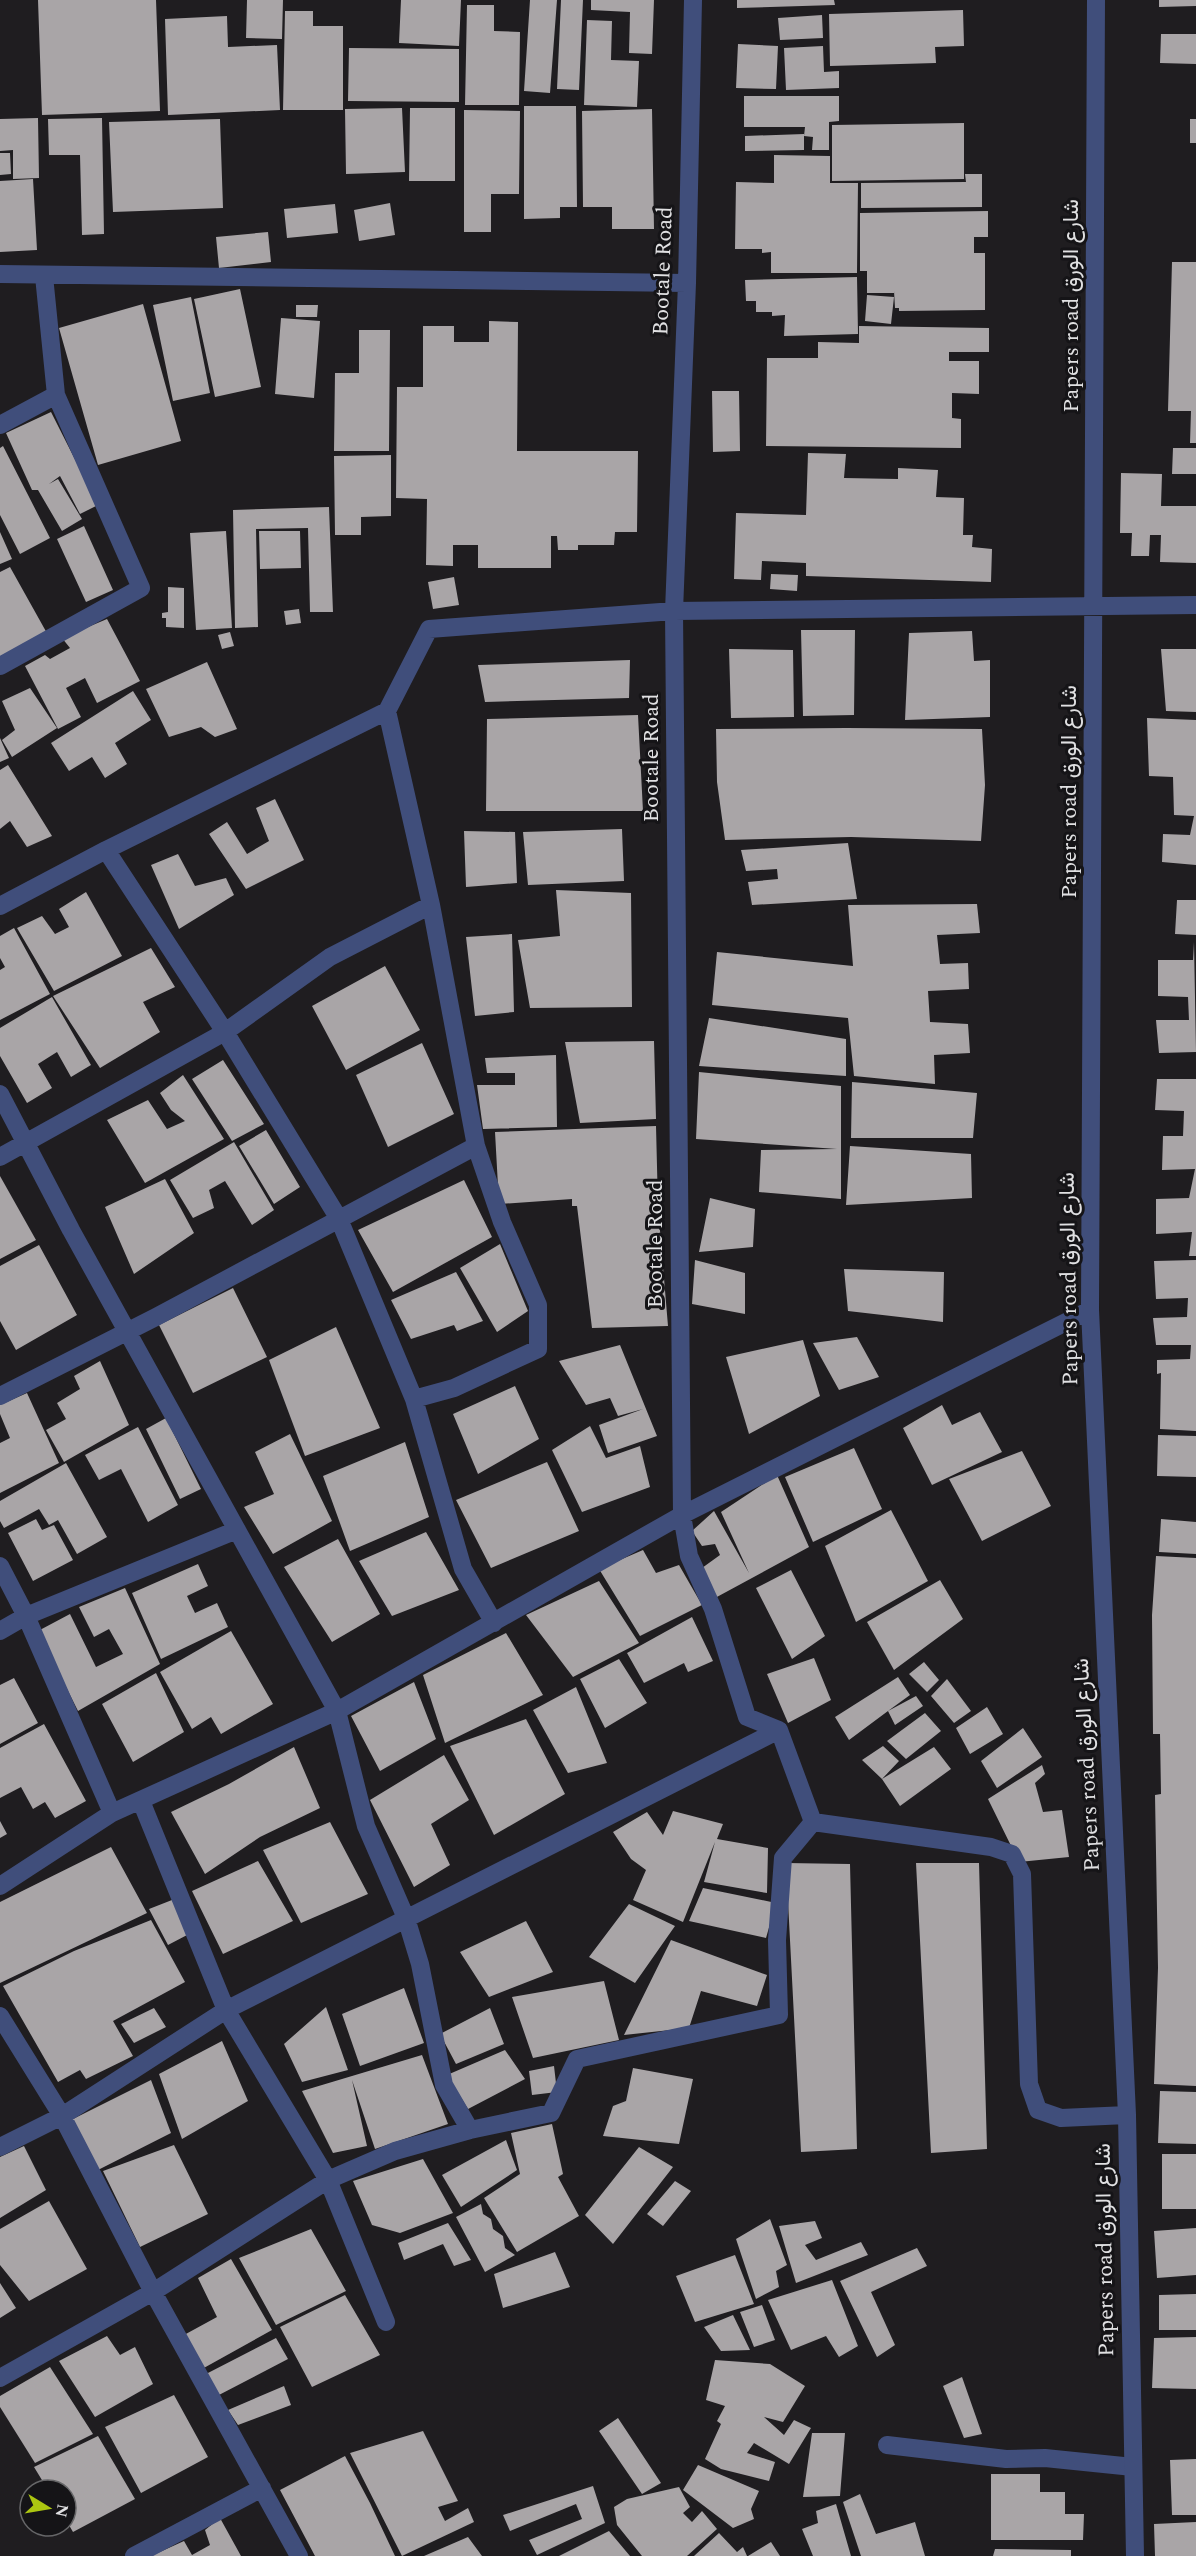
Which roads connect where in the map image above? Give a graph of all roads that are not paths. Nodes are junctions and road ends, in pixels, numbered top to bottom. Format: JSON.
{"nodes":[{"id":1,"x":693,"y":0,"type":"edge"},
{"id":2,"x":1096,"y":0,"type":"edge"},
{"id":3,"x":0,"y":274,"type":"edge"},
{"id":4,"x":44,"y":276,"type":"junction"},
{"id":5,"x":687,"y":284,"type":"junction"},
{"id":6,"x":56,"y":395,"type":"junction"},
{"id":7,"x":0,"y":425,"type":"edge"},
{"id":8,"x":1094,"y":605,"type":"junction"},
{"id":9,"x":1196,"y":605,"type":"edge"},
{"id":10,"x":674,"y":610,"type":"junction"},
{"id":11,"x":0,"y":666,"type":"edge"},
{"id":12,"x":387,"y":711,"type":"junction"},
{"id":13,"x":106,"y":850,"type":"junction"},
{"id":14,"x":431,"y":904,"type":"junction"},
{"id":15,"x":0,"y":906,"type":"edge"},
{"id":16,"x":225,"y":1032,"type":"junction"},
{"id":17,"x":0,"y":1094,"type":"edge"},
{"id":18,"x":26,"y":1142,"type":"junction"},
{"id":19,"x":476,"y":1146,"type":"junction"},
{"id":20,"x":0,"y":1157,"type":"edge"},
{"id":21,"x":339,"y":1219,"type":"junction"},
{"id":22,"x":1090,"y":1310,"type":"junction"},
{"id":23,"x":128,"y":1331,"type":"junction"},
{"id":24,"x":0,"y":1396,"type":"edge"},
{"id":25,"x":414,"y":1399,"type":"junction"},
{"id":26,"x":682,"y":1515,"type":"junction"},
{"id":27,"x":237,"y":1530,"type":"junction"},
{"id":28,"x":0,"y":1566,"type":"edge"},
{"id":29,"x":26,"y":1616,"type":"junction"},
{"id":30,"x":494,"y":1623,"type":"junction"},
{"id":31,"x":0,"y":1631,"type":"edge"},
{"id":32,"x":337,"y":1711,"type":"junction"},
{"id":33,"x":779,"y":1730,"type":"junction"},
{"id":34,"x":141,"y":1801,"type":"junction"},
{"id":35,"x":112,"y":1813,"type":"junction"},
{"id":36,"x":813,"y":1822,"type":"junction"},
{"id":37,"x":0,"y":1886,"type":"edge"},
{"id":38,"x":406,"y":1918,"type":"junction"},
{"id":39,"x":226,"y":2010,"type":"junction"},
{"id":40,"x":0,"y":2016,"type":"edge"},
{"id":41,"x":1127,"y":2115,"type":"junction"},
{"id":42,"x":62,"y":2116,"type":"junction"},
{"id":43,"x":470,"y":2130,"type":"junction"},
{"id":44,"x":0,"y":2148,"type":"edge"},
{"id":45,"x":328,"y":2180,"type":"junction"},
{"id":46,"x":153,"y":2292,"type":"junction"},
{"id":47,"x":386,"y":2322,"type":"dead end"},
{"id":48,"x":0,"y":2378,"type":"edge"},
{"id":49,"x":887,"y":2445,"type":"dead end"},
{"id":50,"x":1133,"y":2467,"type":"junction"},
{"id":51,"x":262,"y":2488,"type":"junction"},
{"id":52,"x":134,"y":2556,"type":"edge"},
{"id":53,"x":299,"y":2556,"type":"edge"},
{"id":54,"x":1135,"y":2556,"type":"edge"}],
"edges":[{"from":1,"to":5,"type":"street","name":"Bootale Road"},
{"from":2,"to":8,"type":"street","name":"Papers road شارع الورق"},
{"from":3,"to":4,"type":"street"},
{"from":4,"to":5,"type":"street"},
{"from":4,"to":6,"type":"street"},
{"from":5,"to":10,"type":"street","name":"Bootale Road"},
{"from":6,"to":7,"type":"street"},
{"from":6,"to":11,"type":"street"},
{"from":8,"to":9,"type":"street"},
{"from":8,"to":10,"type":"street"},
{"from":8,"to":22,"type":"street","name":"Papers road شارع الورق"},
{"from":10,"to":12,"type":"street"},
{"from":10,"to":26,"type":"street","name":"Bootale Road"},
{"from":12,"to":13,"type":"street"},
{"from":12,"to":14,"type":"street"},
{"from":13,"to":15,"type":"street"},
{"from":13,"to":16,"type":"street"},
{"from":14,"to":16,"type":"street"},
{"from":14,"to":19,"type":"street"},
{"from":16,"to":18,"type":"street"},
{"from":16,"to":21,"type":"street"},
{"from":17,"to":18,"type":"street"},
{"from":18,"to":20,"type":"street"},
{"from":18,"to":23,"type":"street"},
{"from":19,"to":21,"type":"street"},
{"from":19,"to":25,"type":"street"},
{"from":21,"to":23,"type":"street"},
{"from":21,"to":25,"type":"street"},
{"from":22,"to":26,"type":"street"},
{"from":22,"to":41,"type":"street","name":"Papers road شارع الورق"},
{"from":23,"to":24,"type":"street"},
{"from":23,"to":27,"type":"street"},
{"from":25,"to":30,"type":"street"},
{"from":26,"to":30,"type":"street"},
{"from":26,"to":33,"type":"street","name":"Bootale Road"},
{"from":27,"to":29,"type":"street"},
{"from":27,"to":32,"type":"street"},
{"from":28,"to":29,"type":"street"},
{"from":29,"to":31,"type":"street"},
{"from":29,"to":35,"type":"street"},
{"from":30,"to":32,"type":"street"},
{"from":32,"to":34,"type":"street"},
{"from":32,"to":38,"type":"street"},
{"from":33,"to":36,"type":"street"},
{"from":33,"to":38,"type":"street"},
{"from":34,"to":35,"type":"street"},
{"from":34,"to":39,"type":"street"},
{"from":35,"to":37,"type":"street"},
{"from":36,"to":41,"type":"street"},
{"from":36,"to":43,"type":"street"},
{"from":38,"to":39,"type":"street"},
{"from":38,"to":43,"type":"street"},
{"from":39,"to":42,"type":"street"},
{"from":39,"to":45,"type":"street"},
{"from":40,"to":42,"type":"street"},
{"from":41,"to":50,"type":"street","name":"Papers road شارع الورق"},
{"from":42,"to":44,"type":"street"},
{"from":42,"to":46,"type":"street"},
{"from":43,"to":45,"type":"street"},
{"from":45,"to":46,"type":"street"},
{"from":45,"to":47,"type":"street"},
{"from":46,"to":48,"type":"street"},
{"from":46,"to":51,"type":"street"},
{"from":49,"to":50,"type":"street"},
{"from":50,"to":54,"type":"street","name":"Papers road شارع الورق"},
{"from":51,"to":52,"type":"street"},
{"from":51,"to":53,"type":"street"}]}
